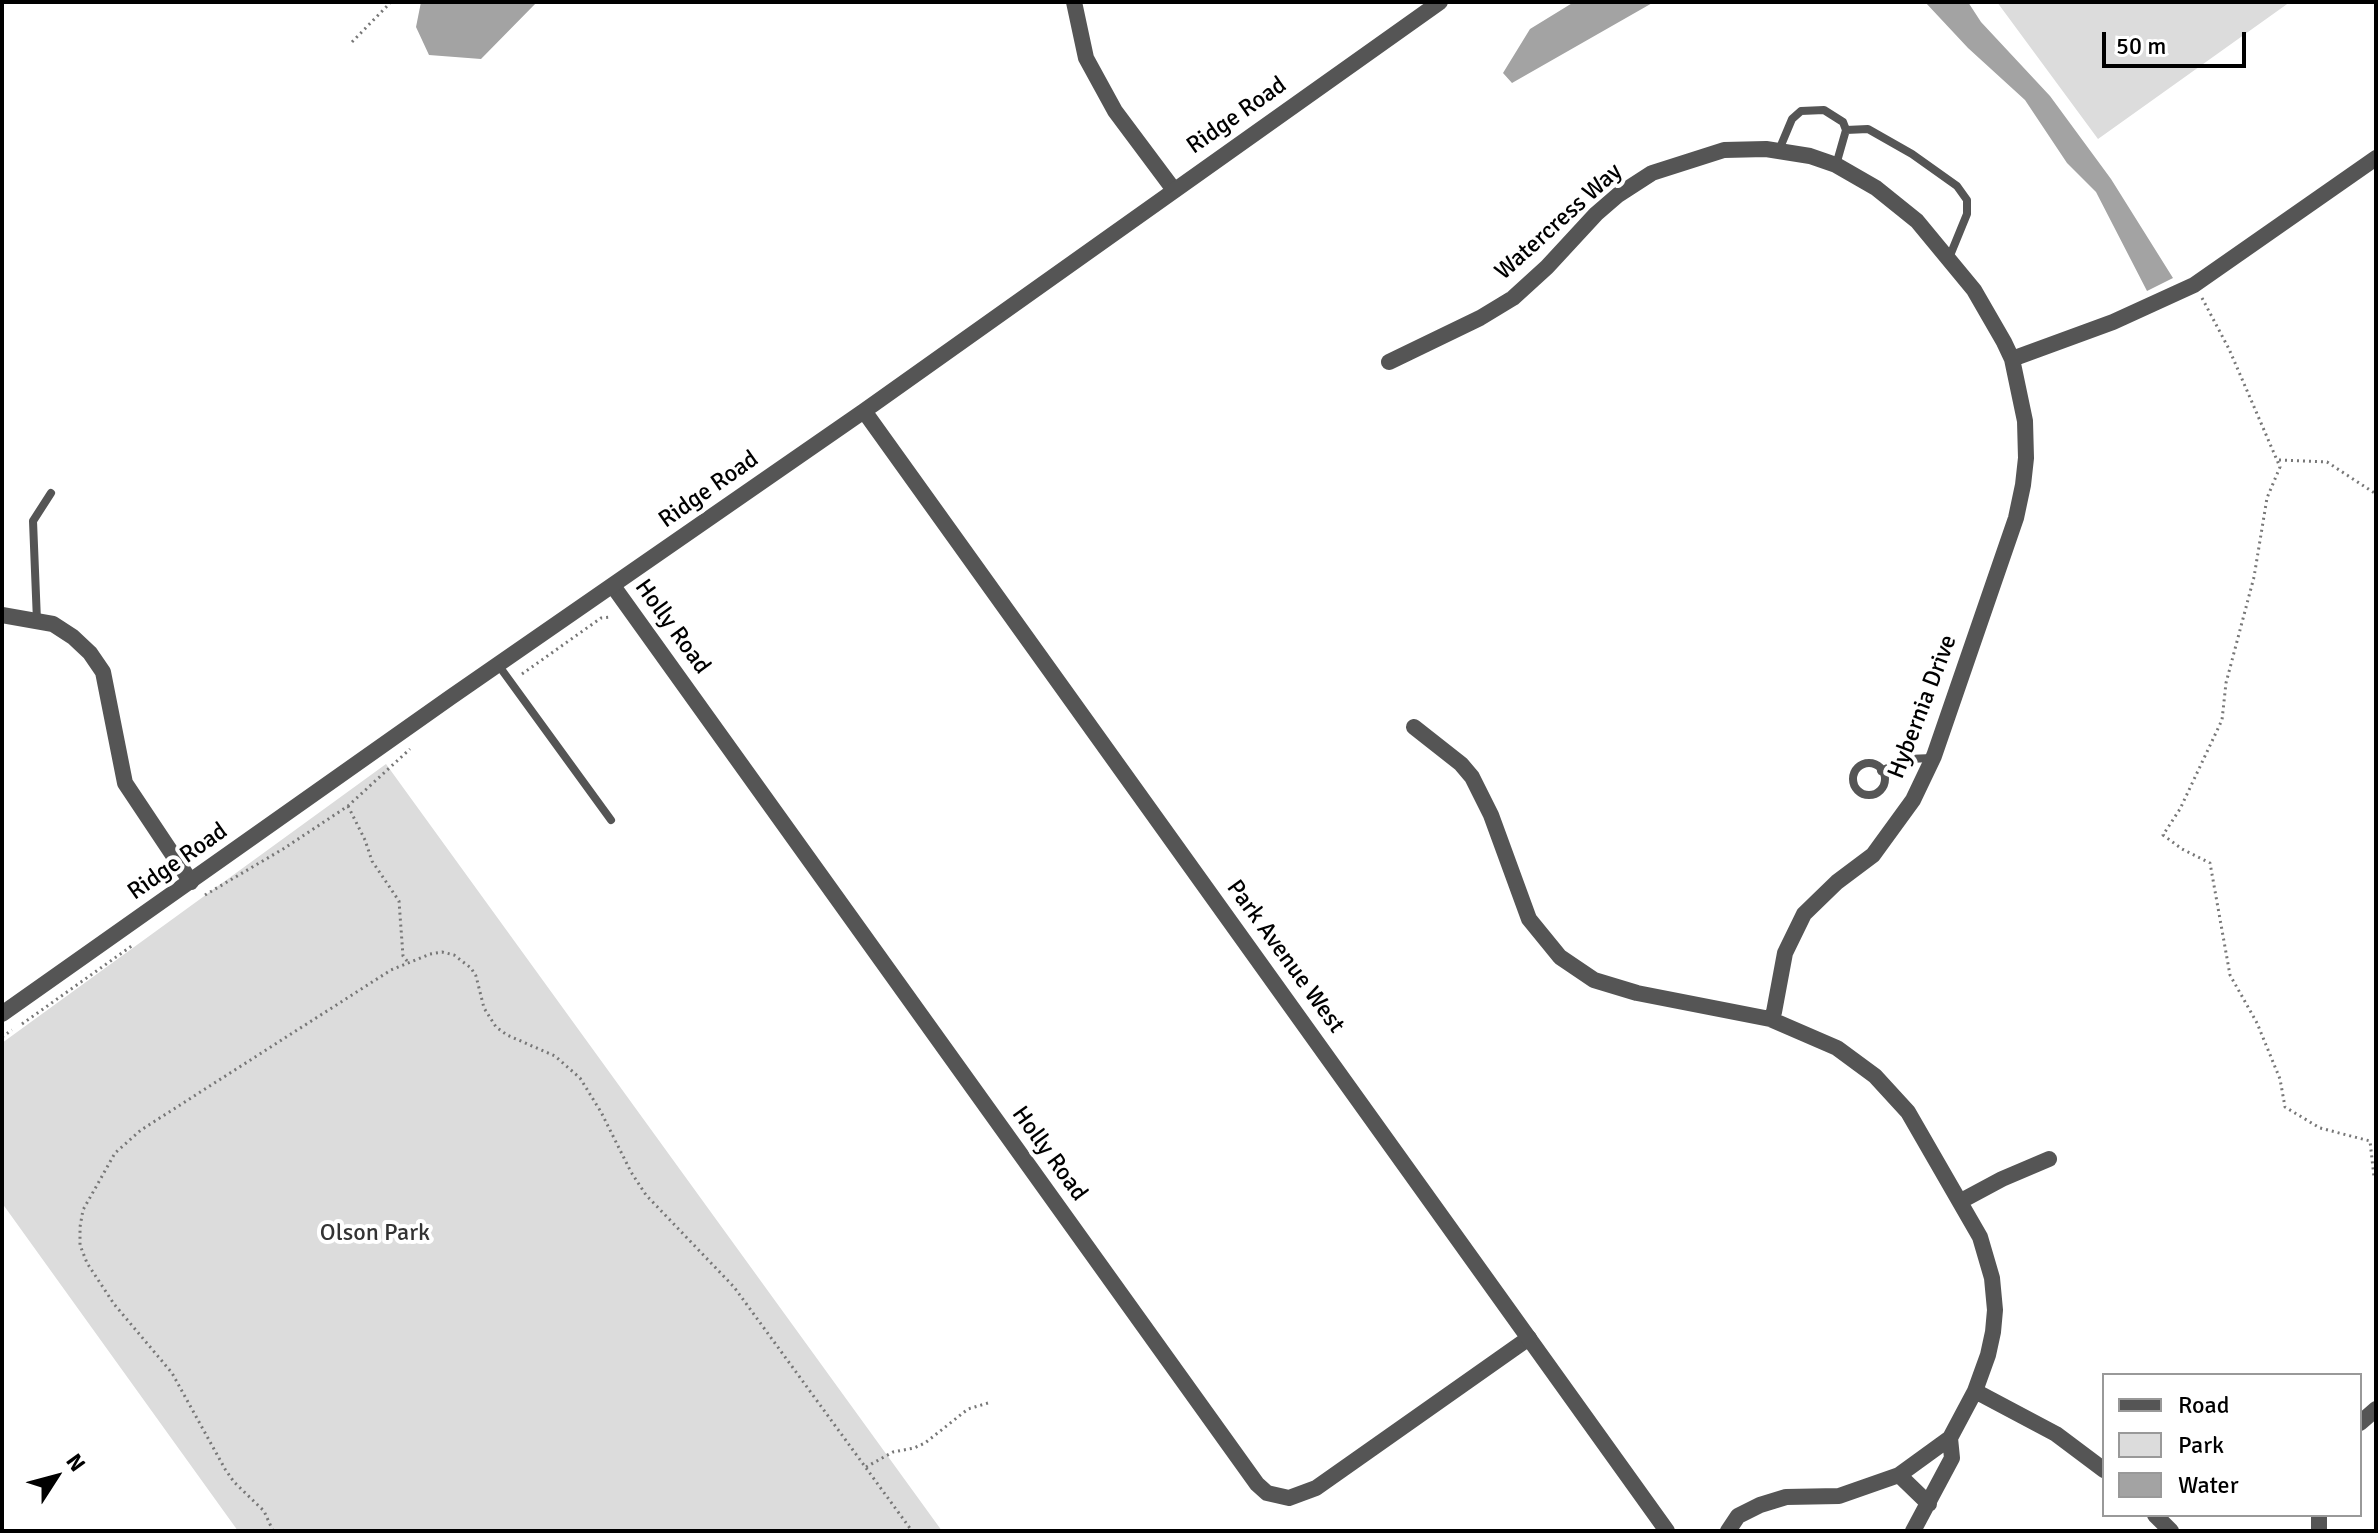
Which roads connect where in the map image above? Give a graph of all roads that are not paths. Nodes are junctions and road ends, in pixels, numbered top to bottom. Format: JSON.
{"nodes":[{"id":1,"x":1074,"y":2,"type":"edge"},
{"id":2,"x":1440,"y":2,"type":"edge"},
{"id":3,"x":1846,"y":130,"type":"junction"},
{"id":4,"x":1779,"y":150,"type":"junction"},
{"id":5,"x":2376,"y":158,"type":"edge"},
{"id":6,"x":1836,"y":165,"type":"junction"},
{"id":7,"x":1174,"y":190,"type":"junction"},
{"id":8,"x":1949,"y":260,"type":"junction"},
{"id":9,"x":2012,"y":359,"type":"junction"},
{"id":10,"x":1389,"y":362,"type":"dead end"},
{"id":11,"x":864,"y":411,"type":"junction"},
{"id":12,"x":51,"y":493,"type":"dead end"},
{"id":13,"x":613,"y":586,"type":"junction"},
{"id":14,"x":2,"y":615,"type":"edge"},
{"id":15,"x":37,"y":621,"type":"junction"},
{"id":16,"x":499,"y":666,"type":"junction"},
{"id":17,"x":1414,"y":727,"type":"dead end"},
{"id":18,"x":1933,"y":758,"type":"junction"},
{"id":19,"x":1881,"y":771,"type":"dead end"},
{"id":20,"x":611,"y":820,"type":"dead end"},
{"id":21,"x":191,"y":882,"type":"junction"},
{"id":22,"x":2,"y":1014,"type":"edge"},
{"id":23,"x":1770,"y":1019,"type":"junction"},
{"id":24,"x":2049,"y":1159,"type":"dead end"},
{"id":25,"x":1961,"y":1201,"type":"junction"},
{"id":26,"x":1529,"y":1338,"type":"junction"},
{"id":27,"x":1975,"y":1391,"type":"junction"},
{"id":28,"x":1950,"y":1438,"type":"junction"},
{"id":29,"x":2102,"y":1468,"type":"edge"},
{"id":30,"x":1899,"y":1475,"type":"junction"},
{"id":31,"x":1929,"y":1504,"type":"junction"},
{"id":32,"x":1669,"y":1530,"type":"edge"},
{"id":33,"x":1727,"y":1531,"type":"edge"},
{"id":34,"x":1913,"y":1531,"type":"edge"}],
"edges":[{"from":1,"to":7,"type":"street"},
{"from":2,"to":7,"type":"street","name":"Ridge Road"},
{"from":3,"to":4,"type":"lane"},
{"from":3,"to":6,"type":"lane"},
{"from":3,"to":8,"type":"lane"},
{"from":4,"to":6,"type":"street","name":"Watercress Way"},
{"from":4,"to":10,"type":"street","name":"Watercress Way"},
{"from":5,"to":9,"type":"street"},
{"from":6,"to":8,"type":"street","name":"Watercress Way"},
{"from":7,"to":11,"type":"street","name":"Ridge Road"},
{"from":8,"to":9,"type":"street","name":"Watercress Way"},
{"from":9,"to":18,"type":"street","name":"Hybernia Drive"},
{"from":11,"to":13,"type":"street","name":"Ridge Road"},
{"from":11,"to":26,"type":"street","name":"Park Avenue West"},
{"from":12,"to":15,"type":"lane"},
{"from":13,"to":16,"type":"street","name":"Ridge Road"},
{"from":13,"to":26,"type":"street","name":"Holly Road"},
{"from":14,"to":15,"type":"street"},
{"from":15,"to":21,"type":"street"},
{"from":16,"to":20,"type":"lane"},
{"from":16,"to":21,"type":"street","name":"Ridge Road"},
{"from":17,"to":23,"type":"street"},
{"from":18,"to":19,"type":"lane"},
{"from":18,"to":23,"type":"street","name":"Hybernia Drive"},
{"from":21,"to":22,"type":"street","name":"Ridge Road"},
{"from":23,"to":25,"type":"street"},
{"from":24,"to":25,"type":"street"},
{"from":25,"to":27,"type":"street"},
{"from":26,"to":32,"type":"street","name":"Park Avenue West"},
{"from":27,"to":28,"type":"street"},
{"from":27,"to":29,"type":"street"},
{"from":28,"to":30,"type":"street"},
{"from":28,"to":31,"type":"street"},
{"from":30,"to":31,"type":"street"},
{"from":30,"to":33,"type":"street"},
{"from":31,"to":34,"type":"street"}]}
